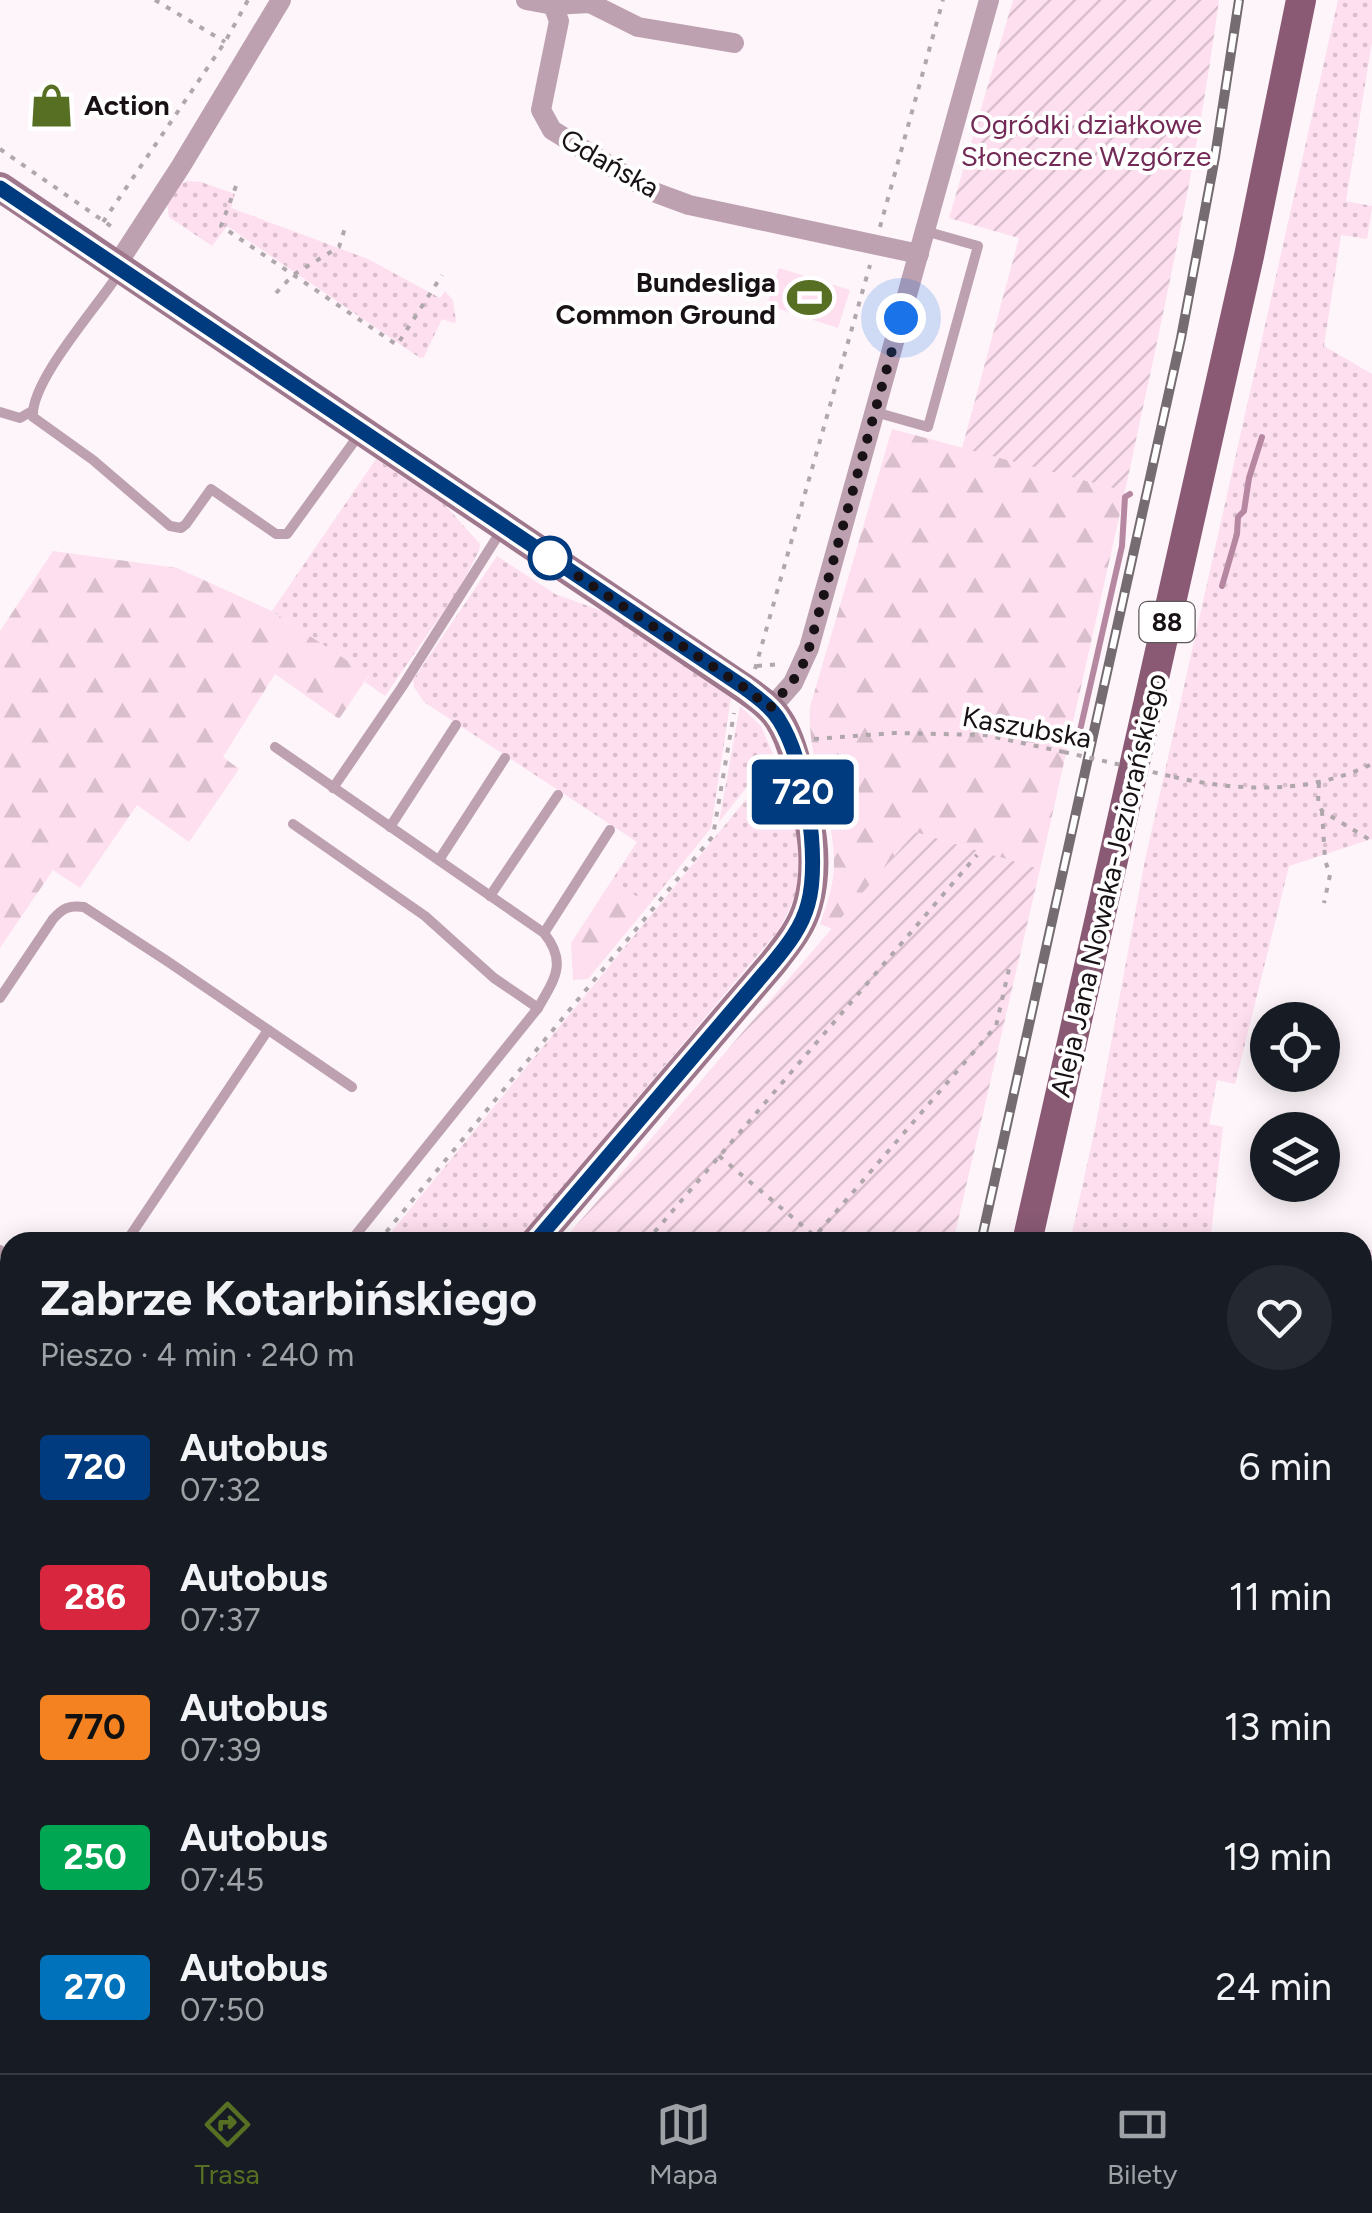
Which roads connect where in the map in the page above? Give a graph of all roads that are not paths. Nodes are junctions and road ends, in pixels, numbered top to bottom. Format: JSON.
{"nodes":[{"id":1,"x":281,"y":0,"type":"edge"},
{"id":2,"x":526,"y":0,"type":"edge"},
{"id":3,"x":989,"y":0,"type":"edge"},
{"id":4,"x":1301,"y":0,"type":"edge"},
{"id":5,"x":1321,"y":0,"type":"edge"},
{"id":6,"x":553,"y":5,"type":"junction"},
{"id":7,"x":734,"y":44,"type":"dead end"},
{"id":8,"x":0,"y":188,"type":"edge"},
{"id":9,"x":925,"y":231,"type":"junction"},
{"id":10,"x":918,"y":254,"type":"junction"},
{"id":11,"x":119,"y":268,"type":"junction"},
{"id":12,"x":32,"y":411,"type":"junction"},
{"id":13,"x":0,"y":412,"type":"edge"},
{"id":14,"x":875,"y":412,"type":"junction"},
{"id":15,"x":361,"y":432,"type":"junction"},
{"id":16,"x":504,"y":526,"type":"junction"},
{"id":17,"x":770,"y":708,"type":"junction"},
{"id":18,"x":456,"y":726,"type":"dead end"},
{"id":19,"x":275,"y":747,"type":"dead end"},
{"id":20,"x":504,"y":758,"type":"dead end"},
{"id":21,"x":333,"y":788,"type":"junction"},
{"id":22,"x":558,"y":795,"type":"dead end"},
{"id":23,"x":293,"y":824,"type":"dead end"},
{"id":24,"x":390,"y":826,"type":"junction"},
{"id":25,"x":610,"y":830,"type":"dead end"},
{"id":26,"x":439,"y":860,"type":"junction"},
{"id":27,"x":490,"y":896,"type":"junction"},
{"id":28,"x":544,"y":933,"type":"junction"},
{"id":29,"x":0,"y":998,"type":"edge"},
{"id":30,"x":538,"y":1008,"type":"junction"},
{"id":31,"x":268,"y":1030,"type":"junction"},
{"id":32,"x":352,"y":1087,"type":"dead end"},
{"id":33,"x":133,"y":1232,"type":"edge"},
{"id":34,"x":358,"y":1232,"type":"edge"},
{"id":35,"x":544,"y":1232,"type":"edge"},
{"id":36,"x":1029,"y":1232,"type":"edge"},
{"id":37,"x":1049,"y":1232,"type":"edge"}],
"edges":[{"from":1,"to":11,"type":"street"},
{"from":2,"to":6,"type":"street"},
{"from":3,"to":9,"type":"street"},
{"from":4,"to":36,"type":"main road","name":"Aleja Jana Nowaka-Jeziorańskiego","number":"88"},
{"from":5,"to":37,"type":"main road","name":"Aleja Jana Nowaka-Jeziorańskiego","number":"88"},
{"from":6,"to":7,"type":"street"},
{"from":6,"to":10,"type":"street","name":"Gdańska"},
{"from":8,"to":11,"type":"street"},
{"from":9,"to":10,"type":"street"},
{"from":9,"to":14,"type":"lane"},
{"from":10,"to":14,"type":"street"},
{"from":11,"to":12,"type":"lane"},
{"from":11,"to":15,"type":"street"},
{"from":12,"to":13,"type":"lane"},
{"from":12,"to":15,"type":"lane"},
{"from":14,"to":17,"type":"street"},
{"from":15,"to":16,"type":"street"},
{"from":16,"to":17,"type":"street"},
{"from":16,"to":21,"type":"lane"},
{"from":17,"to":35,"type":"street"},
{"from":18,"to":24,"type":"lane"},
{"from":19,"to":21,"type":"lane"},
{"from":20,"to":26,"type":"lane"},
{"from":21,"to":24,"type":"lane"},
{"from":22,"to":27,"type":"lane"},
{"from":23,"to":30,"type":"lane"},
{"from":24,"to":26,"type":"lane"},
{"from":25,"to":28,"type":"lane"},
{"from":26,"to":27,"type":"lane"},
{"from":27,"to":28,"type":"lane"},
{"from":28,"to":30,"type":"lane"},
{"from":29,"to":31,"type":"lane"},
{"from":30,"to":34,"type":"lane"},
{"from":31,"to":32,"type":"lane"},
{"from":31,"to":33,"type":"lane"}]}
